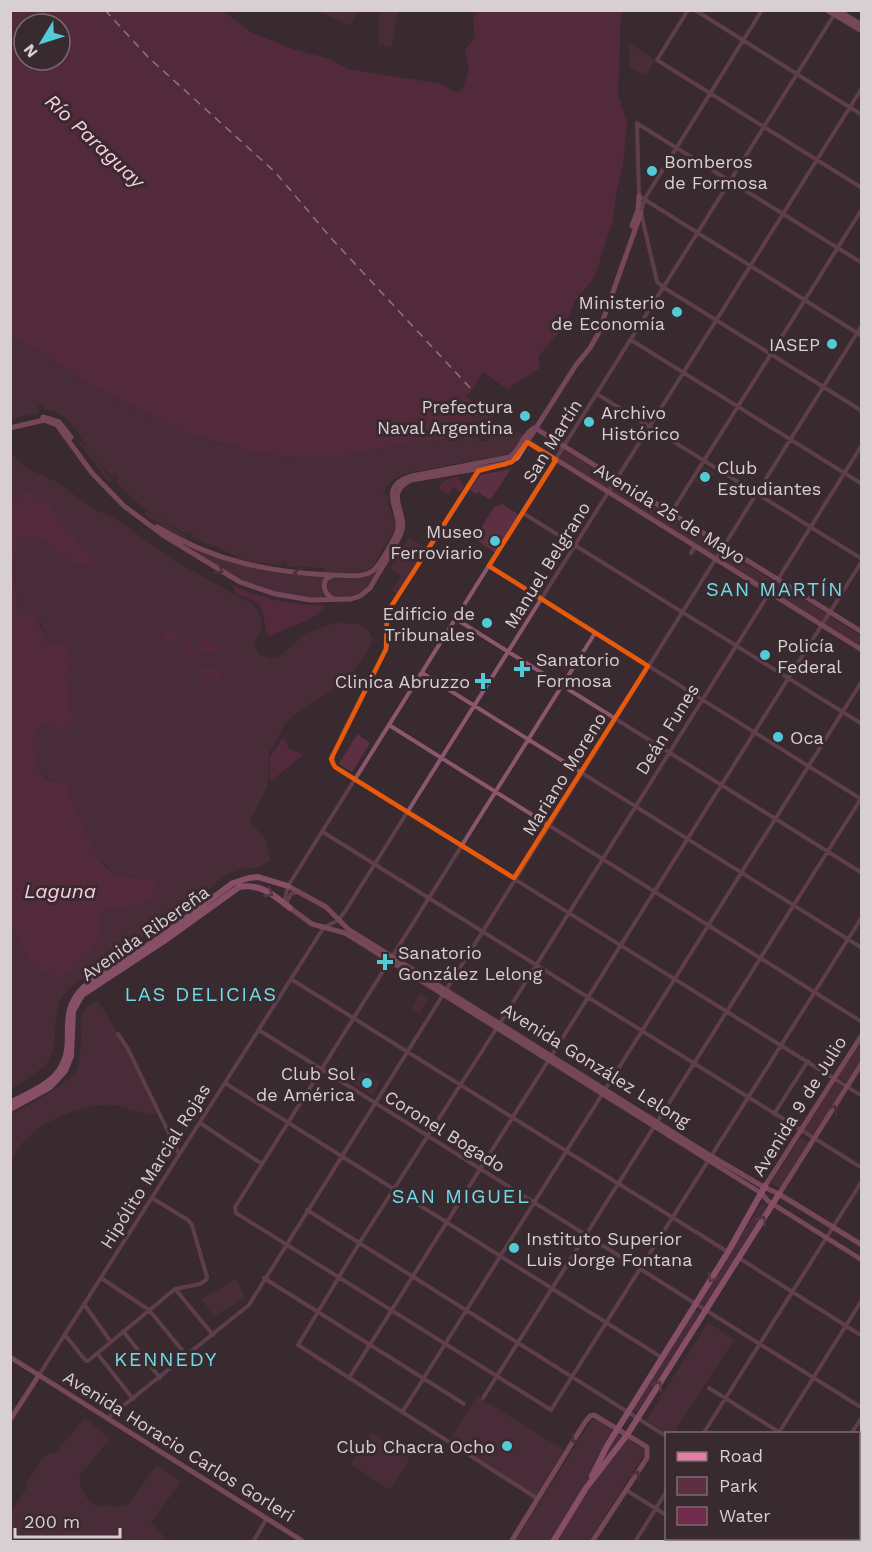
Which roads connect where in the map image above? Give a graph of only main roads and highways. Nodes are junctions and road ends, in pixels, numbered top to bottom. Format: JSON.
{"nodes":[{"id":1,"x":827,"y":10,"type":"edge"},
{"id":2,"x":836,"y":12,"type":"edge"},
{"id":3,"x":861,"y":25,"type":"edge"},
{"id":4,"x":861,"y":31,"type":"edge"},
{"id":5,"x":639,"y":196,"type":"road end"},
{"id":6,"x":641,"y":213,"type":"road end"},
{"id":7,"x":10,"y":426,"type":"edge"},
{"id":8,"x":534,"y":428,"type":"junction"},
{"id":9,"x":526,"y":441,"type":"junction"},
{"id":10,"x":80,"y":454,"type":"junction"},
{"id":11,"x":481,"y":466,"type":"junction"},
{"id":12,"x":334,"y":575,"type":"junction"},
{"id":13,"x":335,"y":600,"type":"junction"},
{"id":14,"x":861,"y":632,"type":"edge"},
{"id":15,"x":861,"y":650,"type":"edge"},
{"id":16,"x":288,"y":886,"type":"joint"},
{"id":17,"x":288,"y":906,"type":"joint"},
{"id":18,"x":350,"y":933,"type":"junction"},
{"id":19,"x":861,"y":1035,"type":"edge"},
{"id":20,"x":861,"y":1063,"type":"edge"},
{"id":21,"x":10,"y":1103,"type":"edge"},
{"id":22,"x":10,"y":1109,"type":"edge"},
{"id":23,"x":710,"y":1158,"type":"junction"},
{"id":24,"x":765,"y":1186,"type":"junction"},
{"id":25,"x":762,"y":1194,"type":"junction"},
{"id":26,"x":779,"y":1194,"type":"junction"},
{"id":27,"x":772,"y":1204,"type":"junction"},
{"id":28,"x":803,"y":1208,"type":"junction"},
{"id":29,"x":790,"y":1215,"type":"junction"},
{"id":30,"x":861,"y":1245,"type":"edge"},
{"id":31,"x":861,"y":1260,"type":"edge"},
{"id":32,"x":10,"y":1357,"type":"edge"},
{"id":33,"x":39,"y":1375,"type":"junction"},
{"id":34,"x":10,"y":1420,"type":"edge"},
{"id":35,"x":617,"y":1429,"type":"junction"},
{"id":36,"x":627,"y":1434,"type":"junction"},
{"id":37,"x":586,"y":1488,"type":"junction"},
{"id":38,"x":596,"y":1540,"type":"edge"},
{"id":39,"x":304,"y":1542,"type":"edge"},
{"id":40,"x":511,"y":1542,"type":"edge"},
{"id":41,"x":552,"y":1542,"type":"edge"}],
"edges":[{"from":1,"to":2,"type":"main road"},
{"from":2,"to":3,"type":"main road"},
{"from":2,"to":4,"type":"main road"},
{"from":5,"to":8,"type":"main road"},
{"from":6,"to":8,"type":"main road"},
{"from":7,"to":10,"type":"main road"},
{"from":8,"to":9,"type":"main road"},
{"from":8,"to":14,"type":"main road","name":"Avenida 25 de Mayo"},
{"from":9,"to":11,"type":"main road"},
{"from":9,"to":15,"type":"main road","name":"Avenida 25 de Mayo"},
{"from":12,"to":10,"type":"main road","one_way":true},
{"from":10,"to":13,"type":"main road","one_way":true},
{"from":11,"to":12,"type":"main road"},
{"from":11,"to":13,"type":"main road"},
{"from":12,"to":13,"type":"main road"},
{"from":16,"to":18,"type":"main road","name":"Avenida González Lelong"},
{"from":16,"to":21,"type":"main road","name":"Avenida Ribereña"},
{"from":17,"to":18,"type":"main road","name":"Avenida González Lelong"},
{"from":22,"to":17,"type":"main road","name":"Avenida Ribereña","one_way":true},
{"from":18,"to":23,"type":"main road","name":"Avenida González Lelong"},
{"from":19,"to":24,"type":"main road","name":"Avenida 9 de Julio"},
{"from":26,"to":20,"type":"main road","name":"Avenida 9 de Julio","one_way":true},
{"from":23,"to":24,"type":"main road","name":"Avenida González Lelong"},
{"from":23,"to":25,"type":"main road","name":"Avenida González Lelong"},
{"from":24,"to":25,"type":"main road","name":"Avenida 9 de Julio"},
{"from":24,"to":26,"type":"main road","name":"Avenida González Lelong"},
{"from":25,"to":27,"type":"main road","name":"Avenida González Lelong"},
{"from":25,"to":35,"type":"main road","name":"Avenida 9 de Julio","one_way":true},
{"from":26,"to":27,"type":"main road","name":"Avenida 9 de Julio"},
{"from":26,"to":28,"type":"main road","name":"Avenida González Lelong"},
{"from":27,"to":29,"type":"main road","name":"Avenida González Lelong"},
{"from":36,"to":27,"type":"main road","name":"Avenida 9 de Julio","one_way":true},
{"from":28,"to":29,"type":"main road"},
{"from":28,"to":30,"type":"main road","name":"Avenida González Lelong"},
{"from":29,"to":31,"type":"main road","name":"Avenida González Lelong"},
{"from":32,"to":33,"type":"main road","name":"Avenida Horacio Carlos Gorleri"},
{"from":33,"to":34,"type":"main road","name":"Hipólito Marcial Rojas"},
{"from":33,"to":39,"type":"main road","name":"Avenida Horacio Carlos Gorleri"},
{"from":35,"to":36,"type":"main road"},
{"from":35,"to":37,"type":"main road","name":"Avenida 9 de Julio"},
{"from":35,"to":40,"type":"main road","one_way":true},
{"from":36,"to":37,"type":"main road","name":"Avenida 9 de Julio"},
{"from":38,"to":36,"type":"main road","one_way":true},
{"from":37,"to":41,"type":"main road"}]}
